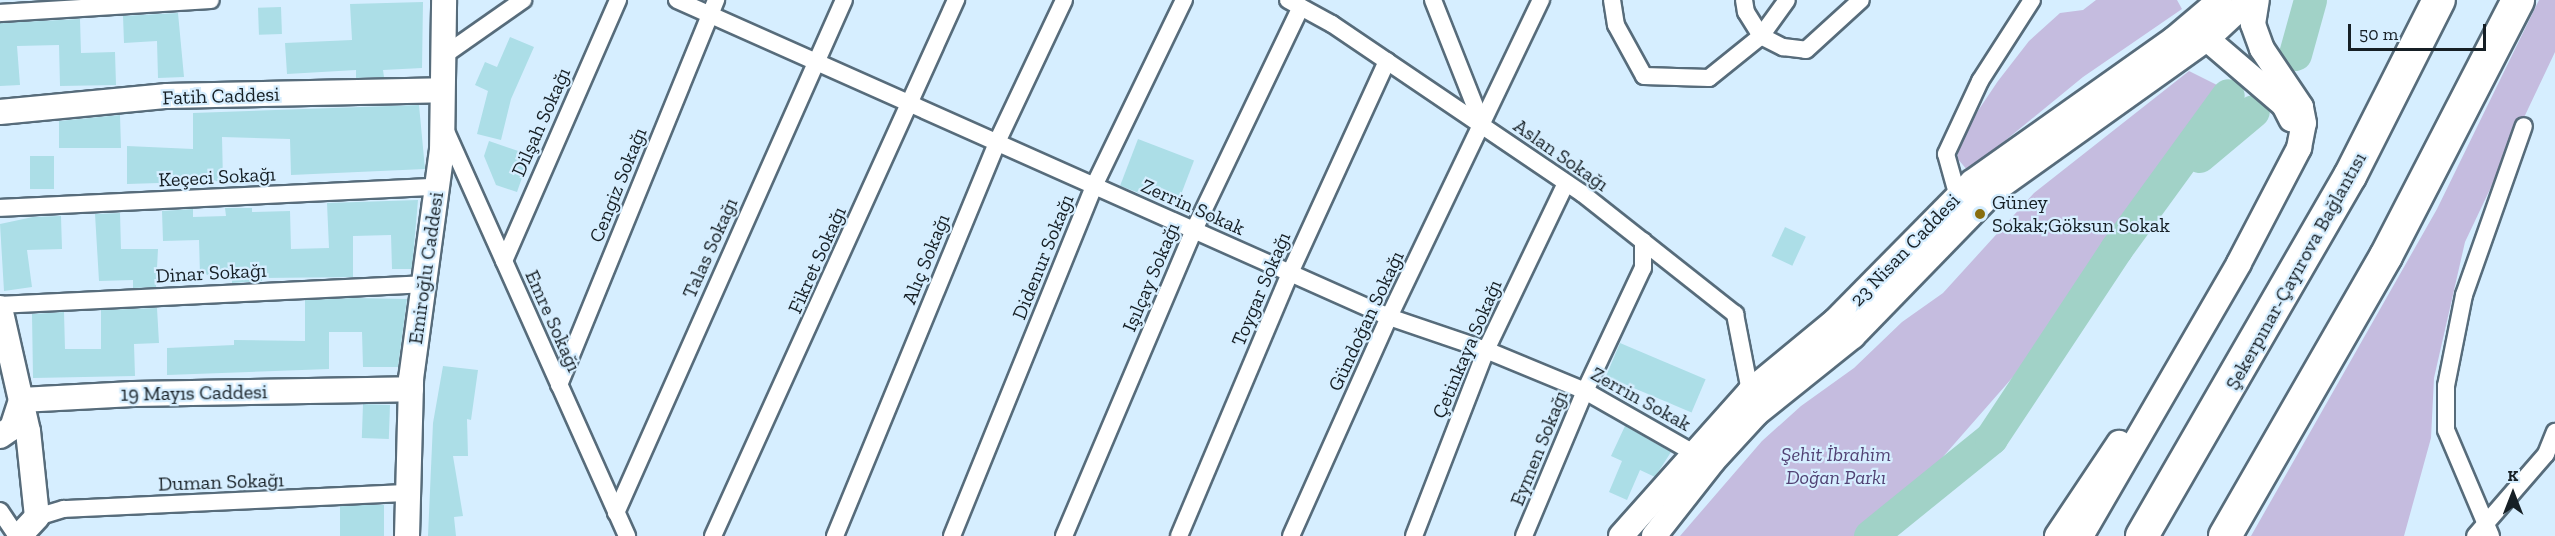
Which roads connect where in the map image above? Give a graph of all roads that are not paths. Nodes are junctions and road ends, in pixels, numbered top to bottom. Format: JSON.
{"nodes":[{"id":1,"x":211,"y":0,"type":"edge"},
{"id":2,"x":444,"y":0,"type":"edge"},
{"id":3,"x":523,"y":0,"type":"edge"},
{"id":4,"x":618,"y":0,"type":"edge"},
{"id":5,"x":677,"y":0,"type":"edge"},
{"id":6,"x":844,"y":0,"type":"edge"},
{"id":7,"x":956,"y":0,"type":"edge"},
{"id":8,"x":1064,"y":0,"type":"edge"},
{"id":9,"x":1184,"y":0,"type":"edge"},
{"id":10,"x":1433,"y":0,"type":"edge"},
{"id":11,"x":1541,"y":0,"type":"edge"},
{"id":12,"x":1612,"y":0,"type":"edge"},
{"id":13,"x":1744,"y":0,"type":"edge"},
{"id":14,"x":1787,"y":0,"type":"edge"},
{"id":15,"x":1861,"y":0,"type":"edge"},
{"id":16,"x":2032,"y":0,"type":"edge"},
{"id":17,"x":2220,"y":0,"type":"edge"},
{"id":18,"x":2249,"y":0,"type":"edge"},
{"id":19,"x":2257,"y":0,"type":"edge"},
{"id":20,"x":2439,"y":0,"type":"edge"},
{"id":21,"x":2518,"y":0,"type":"edge"},
{"id":22,"x":1295,"y":4,"type":"edge"},
{"id":23,"x":712,"y":7,"type":"edge"},
{"id":24,"x":0,"y":13,"type":"edge"},
{"id":25,"x":1761,"y":36,"type":"junction"},
{"id":26,"x":2174,"y":39,"type":"junction"},
{"id":27,"x":2207,"y":39,"type":"junction"},
{"id":28,"x":443,"y":56,"type":"junction"},
{"id":29,"x":815,"y":61,"type":"junction"},
{"id":30,"x":1387,"y":61,"type":"junction"},
{"id":31,"x":442,"y":90,"type":"junction"},
{"id":32,"x":910,"y":104,"type":"junction"},
{"id":33,"x":0,"y":112,"type":"edge"},
{"id":34,"x":442,"y":123,"type":"junction"},
{"id":35,"x":1483,"y":126,"type":"junction"},
{"id":36,"x":2524,"y":126,"type":"dead end"},
{"id":37,"x":997,"y":142,"type":"junction"},
{"id":38,"x":2287,"y":171,"type":"junction"},
{"id":39,"x":1566,"y":183,"type":"junction"},
{"id":40,"x":1094,"y":186,"type":"junction"},
{"id":41,"x":437,"y":187,"type":"junction"},
{"id":42,"x":1962,"y":207,"type":"junction"},
{"id":43,"x":0,"y":208,"type":"edge"},
{"id":44,"x":1194,"y":230,"type":"junction"},
{"id":45,"x":1643,"y":241,"type":"junction"},
{"id":46,"x":504,"y":261,"type":"junction"},
{"id":47,"x":2239,"y":263,"type":"junction"},
{"id":48,"x":1290,"y":273,"type":"junction"},
{"id":49,"x":424,"y":284,"type":"junction"},
{"id":50,"x":0,"y":306,"type":"edge"},
{"id":51,"x":1389,"y":317,"type":"junction"},
{"id":52,"x":1486,"y":350,"type":"junction"},
{"id":53,"x":559,"y":385,"type":"junction"},
{"id":54,"x":411,"y":389,"type":"junction"},
{"id":55,"x":1585,"y":391,"type":"junction"},
{"id":56,"x":1750,"y":391,"type":"junction"},
{"id":57,"x":21,"y":400,"type":"junction"},
{"id":58,"x":2555,"y":432,"type":"edge"},
{"id":59,"x":0,"y":436,"type":"edge"},
{"id":60,"x":1692,"y":452,"type":"junction"},
{"id":61,"x":408,"y":493,"type":"junction"},
{"id":62,"x":0,"y":511,"type":"edge"},
{"id":63,"x":616,"y":513,"type":"junction"},
{"id":64,"x":37,"y":516,"type":"junction"},
{"id":65,"x":2484,"y":531,"type":"edge"},
{"id":66,"x":18,"y":536,"type":"edge"},
{"id":67,"x":407,"y":536,"type":"edge"},
{"id":68,"x":627,"y":536,"type":"edge"},
{"id":69,"x":712,"y":536,"type":"edge"},
{"id":70,"x":834,"y":536,"type":"edge"},
{"id":71,"x":952,"y":536,"type":"edge"},
{"id":72,"x":1064,"y":536,"type":"edge"},
{"id":73,"x":1179,"y":536,"type":"edge"},
{"id":74,"x":1291,"y":536,"type":"edge"},
{"id":75,"x":1414,"y":536,"type":"edge"},
{"id":76,"x":1524,"y":536,"type":"edge"},
{"id":77,"x":1621,"y":536,"type":"edge"},
{"id":78,"x":1654,"y":536,"type":"edge"},
{"id":79,"x":2057,"y":536,"type":"edge"},
{"id":80,"x":2081,"y":536,"type":"edge"},
{"id":81,"x":2142,"y":536,"type":"edge"},
{"id":82,"x":2225,"y":536,"type":"edge"}],
"edges":[{"from":1,"to":24,"type":"street"},
{"from":2,"to":28,"type":"street","name":"Emiroğlu Caddesi"},
{"from":3,"to":28,"type":"street"},
{"from":4,"to":46,"type":"street","name":"Dilşah Sokağı"},
{"from":5,"to":23,"type":"street","name":"Zerrin Sokak"},
{"from":6,"to":29,"type":"street","name":"Talas Sokağı"},
{"from":7,"to":32,"type":"street","name":"Fikret Sokağı"},
{"from":8,"to":37,"type":"street","name":"Alıç Sokağı"},
{"from":9,"to":40,"type":"street","name":"Didenur Sokağı"},
{"from":10,"to":35,"type":"street"},
{"from":11,"to":35,"type":"street","name":"Gündoğan Sokağı"},
{"from":12,"to":25,"type":"street"},
{"from":13,"to":25,"type":"street"},
{"from":14,"to":25,"type":"street"},
{"from":15,"to":25,"type":"street"},
{"from":16,"to":42,"type":"street"},
{"from":17,"to":26,"type":"street","name":"23 Nisan Caddesi"},
{"from":18,"to":27,"type":"street","name":"23 Nisan Caddesi"},
{"from":19,"to":38,"type":"street"},
{"from":20,"to":81,"type":"highway","name":"Şekerpınar-Çayırova Bağlantısı"},
{"from":21,"to":82,"type":"highway"},
{"from":22,"to":30,"type":"street","name":"Aslan Sokağı"},
{"from":22,"to":44,"type":"street","name":"Işılçay Sokağı"},
{"from":23,"to":29,"type":"street","name":"Zerrin Sokak"},
{"from":23,"to":53,"type":"street","name":"Cengiz Sokağı"},
{"from":26,"to":27,"type":"street"},
{"from":26,"to":42,"type":"street","name":"23 Nisan Caddesi"},
{"from":27,"to":38,"type":"street"},
{"from":27,"to":42,"type":"street","name":"23 Nisan Caddesi"},
{"from":28,"to":31,"type":"street","name":"Emiroğlu Caddesi"},
{"from":29,"to":32,"type":"street","name":"Zerrin Sokak"},
{"from":29,"to":63,"type":"street","name":"Talas Sokağı"},
{"from":30,"to":35,"type":"street","name":"Aslan Sokağı"},
{"from":30,"to":48,"type":"street","name":"Toygar Sokağı"},
{"from":31,"to":33,"type":"street","name":"Fatih Caddesi"},
{"from":31,"to":34,"type":"street","name":"Emiroğlu Caddesi"},
{"from":32,"to":37,"type":"street","name":"Zerrin Sokak"},
{"from":32,"to":69,"type":"street","name":"Fikret Sokağı"},
{"from":34,"to":41,"type":"street","name":"Emiroğlu Caddesi"},
{"from":34,"to":46,"type":"street","name":"Emre Sokağı"},
{"from":35,"to":39,"type":"street","name":"Aslan Sokağı"},
{"from":35,"to":51,"type":"street","name":"Gündoğan Sokağı"},
{"from":36,"to":65,"type":"street"},
{"from":37,"to":40,"type":"street","name":"Zerrin Sokak"},
{"from":37,"to":70,"type":"street","name":"Alıç Sokağı"},
{"from":38,"to":47,"type":"street"},
{"from":39,"to":45,"type":"street","name":"Aslan Sokağı"},
{"from":39,"to":52,"type":"street","name":"Çetinkaya Sokağı"},
{"from":40,"to":44,"type":"street","name":"Zerrin Sokak"},
{"from":40,"to":71,"type":"street","name":"Didenur Sokağı"},
{"from":41,"to":43,"type":"street","name":"Keçeci Sokağı"},
{"from":41,"to":49,"type":"street","name":"Emiroğlu Caddesi"},
{"from":42,"to":56,"type":"street","name":"23 Nisan Caddesi"},
{"from":42,"to":78,"type":"street","name":"23 Nisan Caddesi"},
{"from":44,"to":48,"type":"street","name":"Zerrin Sokak"},
{"from":44,"to":72,"type":"street","name":"Işılçay Sokağı"},
{"from":45,"to":55,"type":"street","name":"Eymen Sokağı"},
{"from":45,"to":56,"type":"street","name":"Aslan Sokağı"},
{"from":46,"to":53,"type":"street","name":"Emre Sokağı"},
{"from":47,"to":79,"type":"street"},
{"from":47,"to":80,"type":"street"},
{"from":48,"to":51,"type":"street","name":"Zerrin Sokak"},
{"from":48,"to":73,"type":"street","name":"Toygar Sokağı"},
{"from":49,"to":50,"type":"street","name":"Dinar Sokağı"},
{"from":49,"to":54,"type":"street","name":"Emiroğlu Caddesi"},
{"from":50,"to":57,"type":"street"},
{"from":51,"to":52,"type":"street","name":"Zerrin Sokak"},
{"from":51,"to":74,"type":"street","name":"Gündoğan Sokağı"},
{"from":52,"to":55,"type":"street","name":"Zerrin Sokak"},
{"from":52,"to":75,"type":"street","name":"Çetinkaya Sokağı"},
{"from":53,"to":63,"type":"street","name":"Emre Sokağı"},
{"from":54,"to":57,"type":"street","name":"19 Mayıs Caddesi"},
{"from":54,"to":61,"type":"street","name":"Emiroğlu Caddesi"},
{"from":55,"to":60,"type":"street","name":"Zerrin Sokak"},
{"from":55,"to":76,"type":"street","name":"Eymen Sokağı"},
{"from":56,"to":60,"type":"street","name":"23 Nisan Caddesi"},
{"from":57,"to":59,"type":"street"},
{"from":57,"to":64,"type":"street"},
{"from":58,"to":65,"type":"street"},
{"from":60,"to":77,"type":"street","name":"23 Nisan Caddesi"},
{"from":61,"to":64,"type":"street","name":"Duman Sokağı"},
{"from":61,"to":67,"type":"street","name":"Emiroğlu Caddesi"},
{"from":62,"to":66,"type":"street"},
{"from":63,"to":68,"type":"street","name":"Emre Sokağı"},
{"from":64,"to":66,"type":"street"}]}
